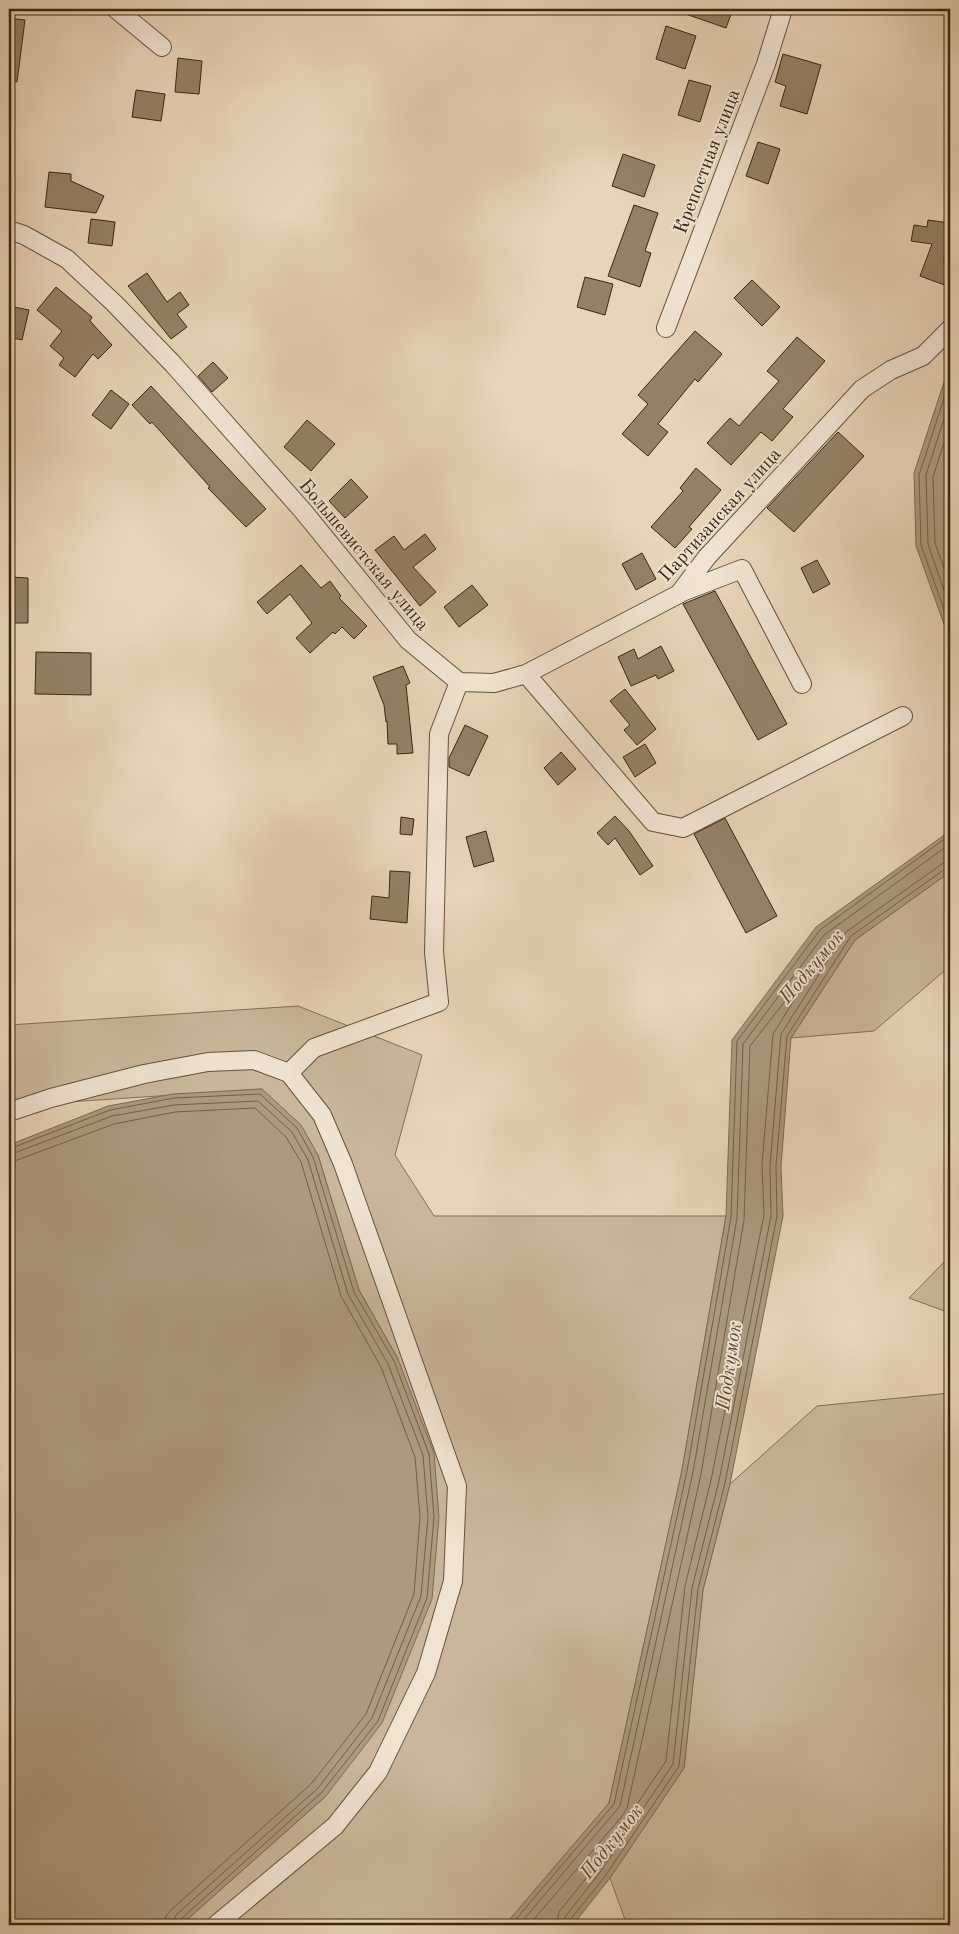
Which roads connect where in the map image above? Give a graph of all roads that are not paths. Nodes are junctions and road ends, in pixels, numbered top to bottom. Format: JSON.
{"nodes":[{"id":1,"x":116,"y":9,"type":"edge"},
{"id":2,"x":783,"y":9,"type":"edge"},
{"id":3,"x":162,"y":47,"type":"dead end"},
{"id":4,"x":9,"y":230,"type":"edge"},
{"id":5,"x":666,"y":328,"type":"dead end"},
{"id":6,"x":950,"y":329,"type":"edge"},
{"id":7,"x":680,"y":594,"type":"junction"},
{"id":8,"x":526,"y":674,"type":"junction"},
{"id":9,"x":459,"y":682,"type":"junction"},
{"id":10,"x":802,"y":684,"type":"dead end"},
{"id":11,"x":903,"y":716,"type":"dead end"},
{"id":12,"x":288,"y":1073,"type":"junction"},
{"id":13,"x":9,"y":1112,"type":"edge"},
{"id":14,"x":216,"y":1925,"type":"edge"}],
"edges":[{"from":1,"to":3,"type":"street"},
{"from":2,"to":5,"type":"street","name":"Крепостная улица"},
{"from":4,"to":9,"type":"street","name":"Большевистская улица"},
{"from":6,"to":7,"type":"street","name":"Партизанская улица"},
{"from":7,"to":8,"type":"street","name":"Партизанская улица"},
{"from":7,"to":10,"type":"street"},
{"from":8,"to":9,"type":"street","name":"Партизанская улица"},
{"from":8,"to":11,"type":"street"},
{"from":9,"to":12,"type":"street"},
{"from":12,"to":13,"type":"street"},
{"from":12,"to":14,"type":"street"}]}
